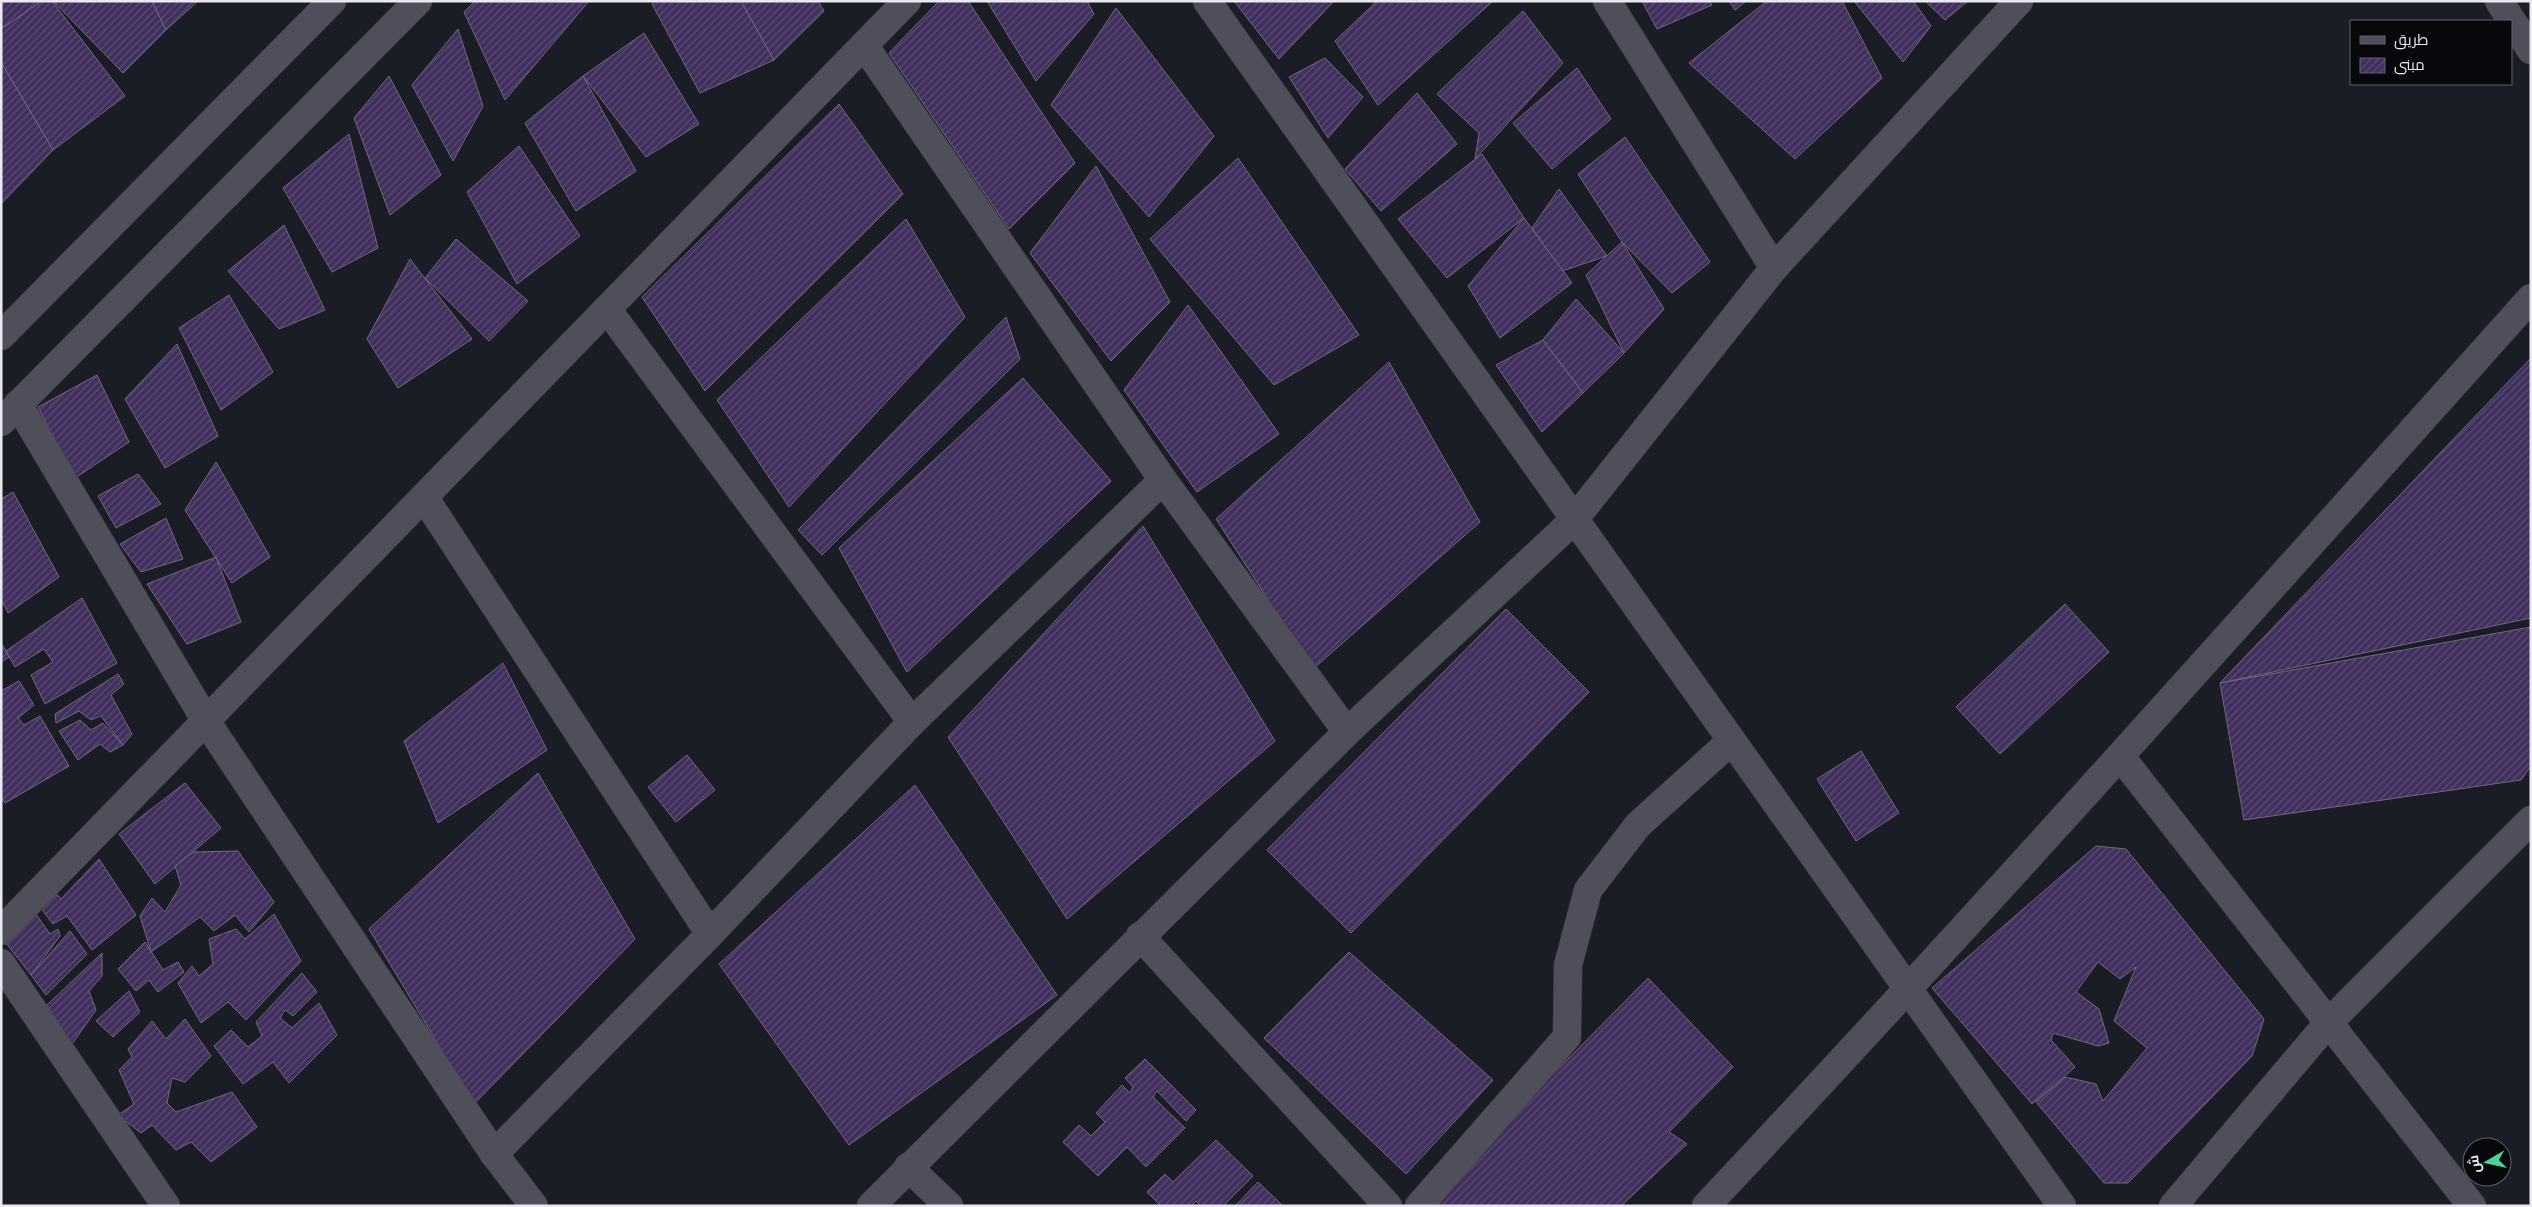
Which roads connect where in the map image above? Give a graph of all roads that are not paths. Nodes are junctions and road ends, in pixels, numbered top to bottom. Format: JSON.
{"nodes":[{"id":1,"x":332,"y":1,"type":"edge"},
{"id":2,"x":418,"y":1,"type":"edge"},
{"id":3,"x":907,"y":1,"type":"edge"},
{"id":4,"x":1207,"y":1,"type":"edge"},
{"id":5,"x":1607,"y":1,"type":"edge"},
{"id":6,"x":2019,"y":1,"type":"edge"},
{"id":7,"x":2499,"y":1,"type":"edge"},
{"id":8,"x":2511,"y":20,"type":"edge"},
{"id":9,"x":2512,"y":21,"type":"edge"},
{"id":10,"x":864,"y":45,"type":"junction"},
{"id":11,"x":2531,"y":50,"type":"edge"},
{"id":12,"x":1774,"y":268,"type":"junction"},
{"id":13,"x":2531,"y":298,"type":"edge"},
{"id":14,"x":606,"y":309,"type":"junction"},
{"id":15,"x":1,"y":336,"type":"edge"},
{"id":16,"x":9,"y":413,"type":"edge"},
{"id":17,"x":1163,"y":480,"type":"junction"},
{"id":18,"x":424,"y":497,"type":"junction"},
{"id":19,"x":1573,"y":520,"type":"junction"},
{"id":20,"x":206,"y":721,"type":"junction"},
{"id":21,"x":912,"y":722,"type":"junction"},
{"id":22,"x":1347,"y":732,"type":"junction"},
{"id":23,"x":1731,"y":741,"type":"junction"},
{"id":24,"x":2120,"y":757,"type":"junction"},
{"id":25,"x":2531,"y":820,"type":"edge"},
{"id":26,"x":1,"y":931,"type":"edge"},
{"id":27,"x":710,"y":934,"type":"junction"},
{"id":28,"x":1140,"y":936,"type":"junction"},
{"id":29,"x":1,"y":963,"type":"edge"},
{"id":30,"x":1908,"y":990,"type":"junction"},
{"id":31,"x":2328,"y":1023,"type":"junction"},
{"id":32,"x":494,"y":1154,"type":"junction"},
{"id":33,"x":908,"y":1167,"type":"junction"},
{"id":34,"x":166,"y":1206,"type":"edge"},
{"id":35,"x":534,"y":1206,"type":"edge"},
{"id":36,"x":871,"y":1206,"type":"edge"},
{"id":37,"x":949,"y":1206,"type":"edge"},
{"id":38,"x":1388,"y":1206,"type":"edge"},
{"id":39,"x":1419,"y":1206,"type":"edge"},
{"id":40,"x":1706,"y":1206,"type":"edge"},
{"id":41,"x":2062,"y":1206,"type":"edge"},
{"id":42,"x":2173,"y":1206,"type":"edge"},
{"id":43,"x":2472,"y":1206,"type":"edge"}],
"edges":[{"from":1,"to":15,"type":"street"},
{"from":2,"to":16,"type":"street"},
{"from":3,"to":10,"type":"street"},
{"from":4,"to":19,"type":"street"},
{"from":5,"to":12,"type":"street"},
{"from":6,"to":12,"type":"street"},
{"from":7,"to":8,"type":"street"},
{"from":9,"to":11,"type":"street"},
{"from":10,"to":14,"type":"street"},
{"from":10,"to":17,"type":"street"},
{"from":12,"to":19,"type":"street"},
{"from":13,"to":24,"type":"street"},
{"from":14,"to":18,"type":"street"},
{"from":14,"to":21,"type":"street"},
{"from":16,"to":20,"type":"street"},
{"from":17,"to":21,"type":"street"},
{"from":17,"to":22,"type":"street"},
{"from":18,"to":20,"type":"street"},
{"from":18,"to":27,"type":"street"},
{"from":19,"to":22,"type":"street"},
{"from":19,"to":23,"type":"street"},
{"from":20,"to":26,"type":"street"},
{"from":20,"to":32,"type":"street"},
{"from":21,"to":27,"type":"street"},
{"from":22,"to":28,"type":"street"},
{"from":23,"to":30,"type":"street"},
{"from":23,"to":39,"type":"street"},
{"from":24,"to":30,"type":"street"},
{"from":24,"to":31,"type":"street"},
{"from":25,"to":31,"type":"street"},
{"from":27,"to":32,"type":"street"},
{"from":28,"to":33,"type":"street"},
{"from":28,"to":38,"type":"street"},
{"from":29,"to":34,"type":"street"},
{"from":30,"to":40,"type":"street"},
{"from":30,"to":41,"type":"street"},
{"from":31,"to":42,"type":"street"},
{"from":31,"to":43,"type":"street"},
{"from":32,"to":35,"type":"street"},
{"from":33,"to":36,"type":"street"},
{"from":33,"to":37,"type":"street"}]}
